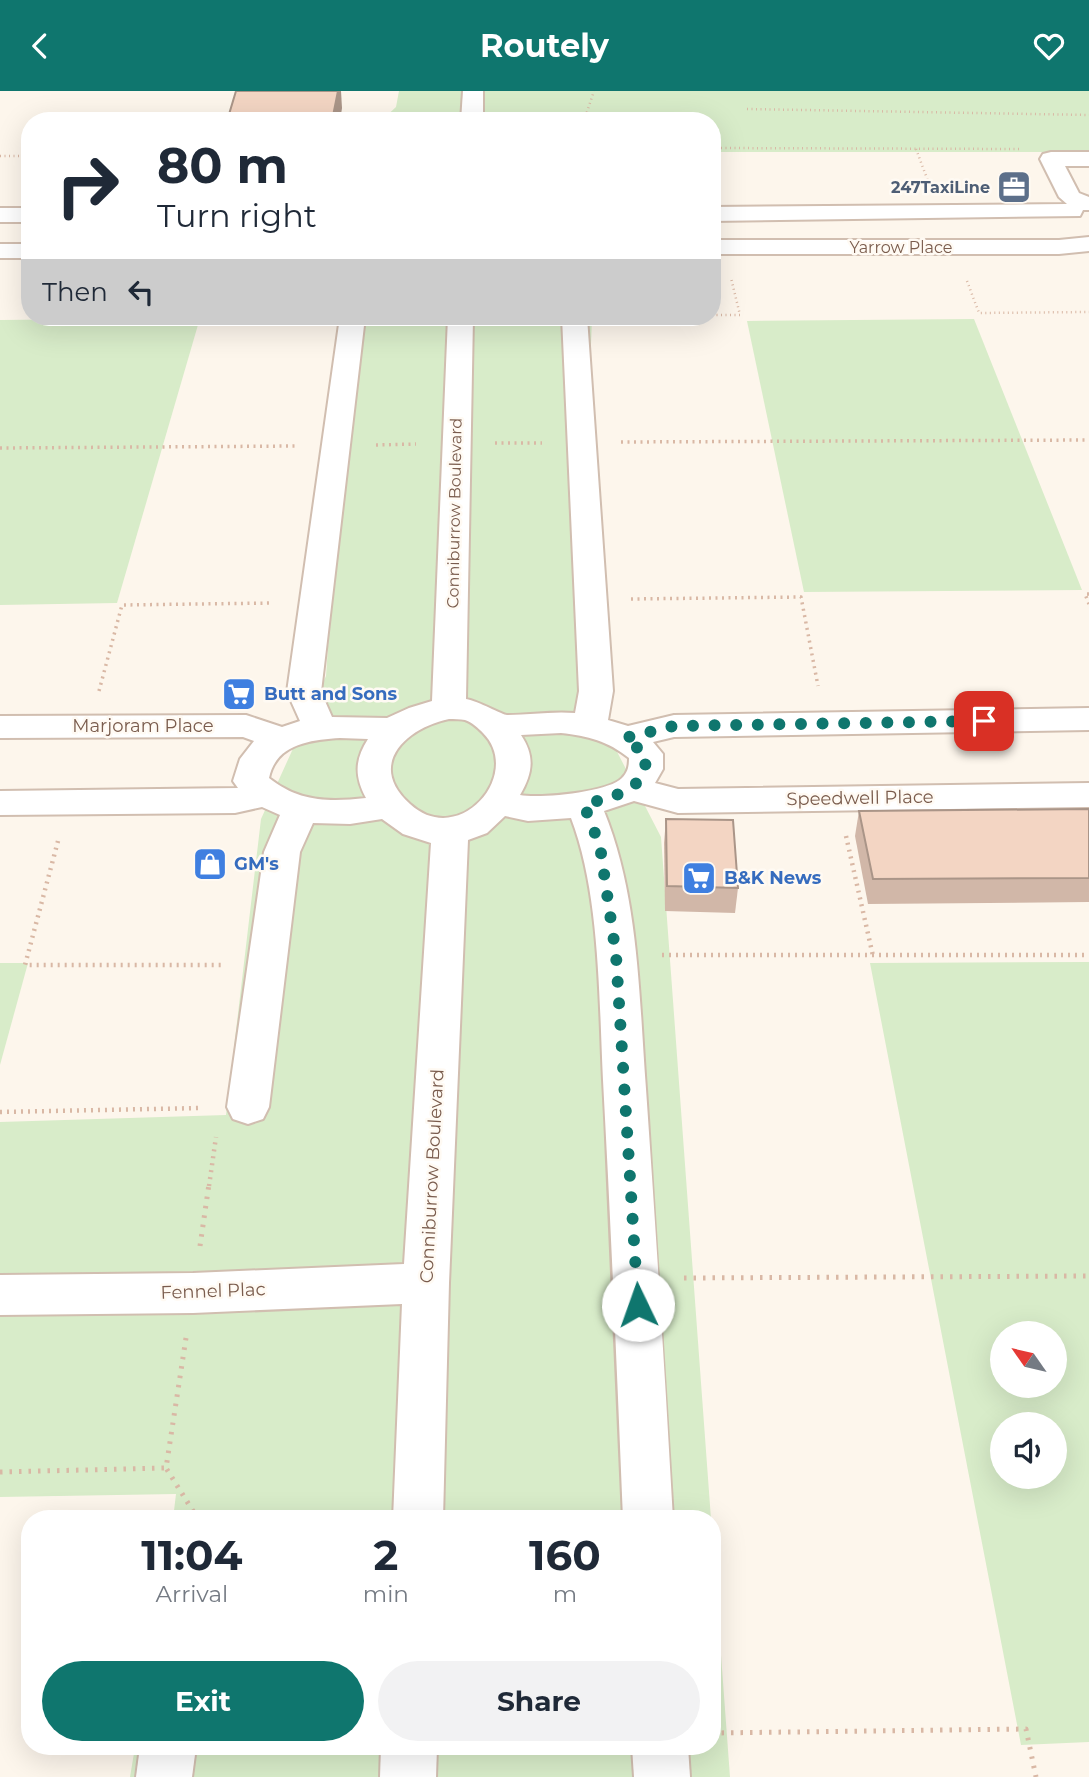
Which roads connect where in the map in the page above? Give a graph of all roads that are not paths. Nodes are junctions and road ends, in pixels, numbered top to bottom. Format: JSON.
{"nodes":[{"id":1,"x":473,"y":91,"type":"edge"},
{"id":2,"x":472,"y":112,"type":"edge"},
{"id":3,"x":1089,"y":159,"type":"edge"},
{"id":4,"x":1082,"y":206,"type":"edge"},
{"id":5,"x":721,"y":214,"type":"edge"},
{"id":6,"x":0,"y":215,"type":"edge"},
{"id":7,"x":21,"y":215,"type":"edge"},
{"id":8,"x":1089,"y":242,"type":"edge"},
{"id":9,"x":721,"y":247,"type":"edge"},
{"id":10,"x":0,"y":251,"type":"edge"},
{"id":11,"x":21,"y":251,"type":"edge"},
{"id":12,"x":351,"y":326,"type":"edge"},
{"id":13,"x":460,"y":326,"type":"edge"},
{"id":14,"x":576,"y":326,"type":"edge"},
{"id":15,"x":449,"y":708,"type":"junction"},
{"id":16,"x":1089,"y":719,"type":"edge"},
{"id":17,"x":590,"y":726,"type":"junction"},
{"id":18,"x":0,"y":727,"type":"edge"},
{"id":19,"x":498,"y":727,"type":"junction"},
{"id":20,"x":320,"y":728,"type":"junction"},
{"id":21,"x":393,"y":730,"type":"junction"},
{"id":22,"x":624,"y":738,"type":"junction"},
{"id":23,"x":284,"y":739,"type":"junction"},
{"id":24,"x":633,"y":789,"type":"junction"},
{"id":25,"x":265,"y":795,"type":"junction"},
{"id":26,"x":1089,"y":795,"type":"edge"},
{"id":27,"x":0,"y":803,"type":"edge"},
{"id":28,"x":499,"y":803,"type":"junction"},
{"id":29,"x":584,"y":805,"type":"junction"},
{"id":30,"x":388,"y":806,"type":"junction"},
{"id":31,"x":300,"y":811,"type":"junction"},
{"id":32,"x":450,"y":832,"type":"junction"},
{"id":33,"x":248,"y":1107,"type":"road end"},
{"id":34,"x":426,"y":1283,"type":"junction"},
{"id":35,"x":0,"y":1295,"type":"edge"},
{"id":36,"x":418,"y":1510,"type":"edge"},
{"id":37,"x":648,"y":1510,"type":"edge"},
{"id":38,"x":167,"y":1755,"type":"edge"},
{"id":39,"x":409,"y":1755,"type":"edge"},
{"id":40,"x":661,"y":1755,"type":"edge"},
{"id":41,"x":164,"y":1777,"type":"edge"},
{"id":42,"x":408,"y":1777,"type":"edge"},
{"id":43,"x":662,"y":1777,"type":"edge"}],
"edges":[{"from":1,"to":2,"type":"street"},
{"from":3,"to":4,"type":"street"},
{"from":4,"to":5,"type":"street","name":"Yarrow Place"},
{"from":4,"to":8,"type":"street"},
{"from":6,"to":7,"type":"street"},
{"from":8,"to":9,"type":"street","name":"Yarrow Place"},
{"from":10,"to":11,"type":"street"},
{"from":12,"to":20,"type":"street"},
{"from":13,"to":15,"type":"street","name":"Conniburrow Boulevard"},
{"from":14,"to":17,"type":"street"},
{"from":15,"to":19,"type":"street"},
{"from":15,"to":21,"type":"street"},
{"from":16,"to":22,"type":"street"},
{"from":17,"to":19,"type":"street"},
{"from":17,"to":22,"type":"street"},
{"from":18,"to":23,"type":"street","name":"Marjoram Place"},
{"from":19,"to":28,"type":"street"},
{"from":20,"to":21,"type":"street"},
{"from":20,"to":23,"type":"street"},
{"from":21,"to":30,"type":"street"},
{"from":22,"to":24,"type":"street"},
{"from":23,"to":25,"type":"street"},
{"from":24,"to":26,"type":"street","name":"Speedwell Place"},
{"from":24,"to":29,"type":"street"},
{"from":25,"to":27,"type":"street"},
{"from":25,"to":31,"type":"street"},
{"from":28,"to":29,"type":"street"},
{"from":28,"to":32,"type":"street"},
{"from":29,"to":37,"type":"street"},
{"from":30,"to":31,"type":"street"},
{"from":30,"to":32,"type":"street"},
{"from":31,"to":33,"type":"street"},
{"from":32,"to":34,"type":"street","name":"Conniburrow Boulevard"},
{"from":34,"to":35,"type":"street","name":"Fennel Plac"},
{"from":34,"to":36,"type":"street","name":"Conniburrow Boulevard"},
{"from":38,"to":41,"type":"street"},
{"from":39,"to":42,"type":"street"},
{"from":40,"to":43,"type":"street"}]}
